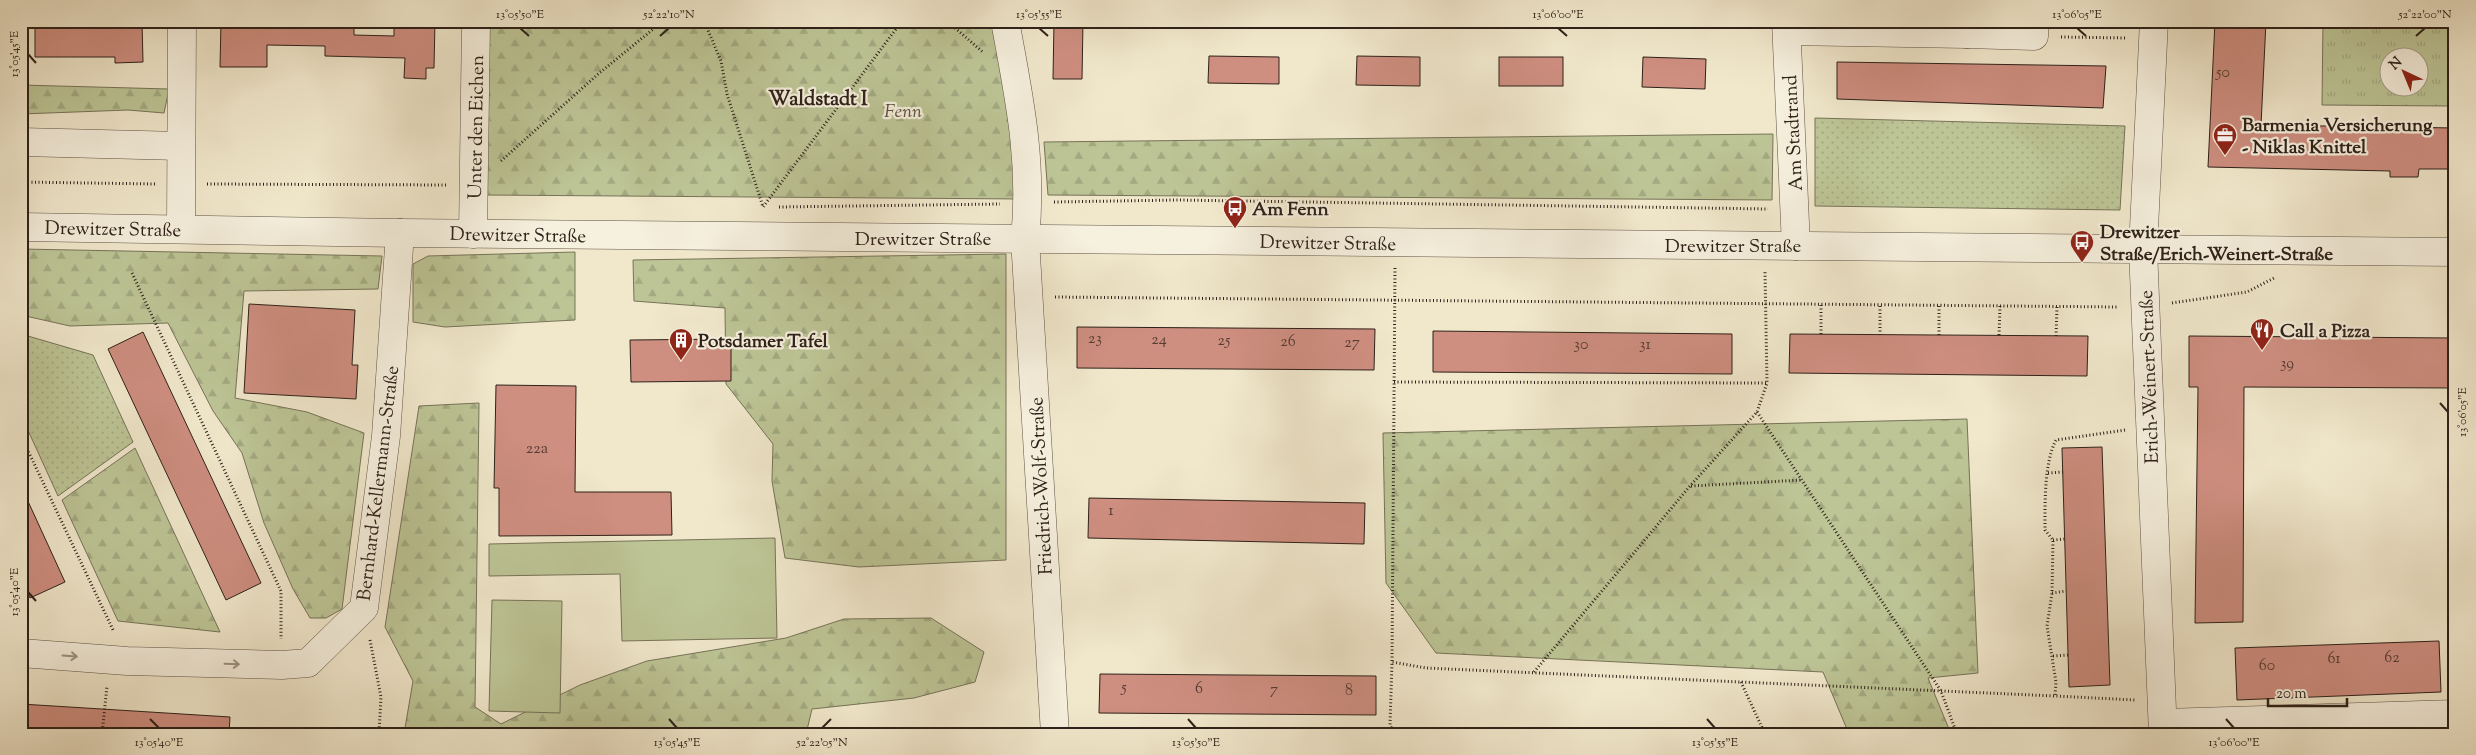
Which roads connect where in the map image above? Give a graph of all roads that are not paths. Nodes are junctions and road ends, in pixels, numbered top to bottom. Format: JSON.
{"nodes":[{"id":1,"x":182,"y":21,"type":"edge"},
{"id":2,"x":476,"y":21,"type":"edge"},
{"id":3,"x":1006,"y":21,"type":"edge"},
{"id":4,"x":1786,"y":26,"type":"edge"},
{"id":5,"x":1967,"y":27,"type":"edge"},
{"id":6,"x":2034,"y":29,"type":"edge"},
{"id":7,"x":2153,"y":30,"type":"edge"},
{"id":8,"x":21,"y":142,"type":"edge"},
{"id":9,"x":181,"y":146,"type":"junction"},
{"id":10,"x":21,"y":227,"type":"edge"},
{"id":11,"x":181,"y":229,"type":"junction"},
{"id":12,"x":400,"y":233,"type":"junction"},
{"id":13,"x":473,"y":234,"type":"junction"},
{"id":14,"x":1025,"y":239,"type":"junction"},
{"id":15,"x":1796,"y":246,"type":"junction"},
{"id":16,"x":2143,"y":249,"type":"junction"},
{"id":17,"x":2455,"y":252,"type":"edge"},
{"id":18,"x":21,"y":653,"type":"edge"},
{"id":19,"x":2455,"y":714,"type":"edge"},
{"id":20,"x":2163,"y":719,"type":"edge"},
{"id":21,"x":1055,"y":734,"type":"edge"}],
"edges":[{"from":1,"to":9,"type":"street"},
{"from":2,"to":13,"type":"street","name":"Unter den Eichen"},
{"from":3,"to":14,"type":"street"},
{"from":4,"to":5,"type":"street"},
{"from":4,"to":15,"type":"street","name":"Am Stadtrand"},
{"from":5,"to":6,"type":"street"},
{"from":7,"to":16,"type":"street","name":"Erich-Weinert-Straße"},
{"from":8,"to":9,"type":"street"},
{"from":9,"to":11,"type":"street"},
{"from":10,"to":11,"type":"street","name":"Drewitzer Straße"},
{"from":11,"to":12,"type":"street","name":"Drewitzer Straße"},
{"from":12,"to":13,"type":"street","name":"Drewitzer Straße"},
{"from":18,"to":12,"type":"street","name":"Bernhard-Kellermann-Straße","one_way":true},
{"from":13,"to":14,"type":"street","name":"Drewitzer Straße"},
{"from":14,"to":15,"type":"street","name":"Drewitzer Straße"},
{"from":14,"to":21,"type":"street","name":"Friedrich-Wolf-Straße"},
{"from":15,"to":16,"type":"street","name":"Drewitzer Straße"},
{"from":16,"to":17,"type":"street","name":"Drewitzer Straße"},
{"from":16,"to":20,"type":"street","name":"Erich-Weinert-Straße"},
{"from":19,"to":20,"type":"street"}]}
